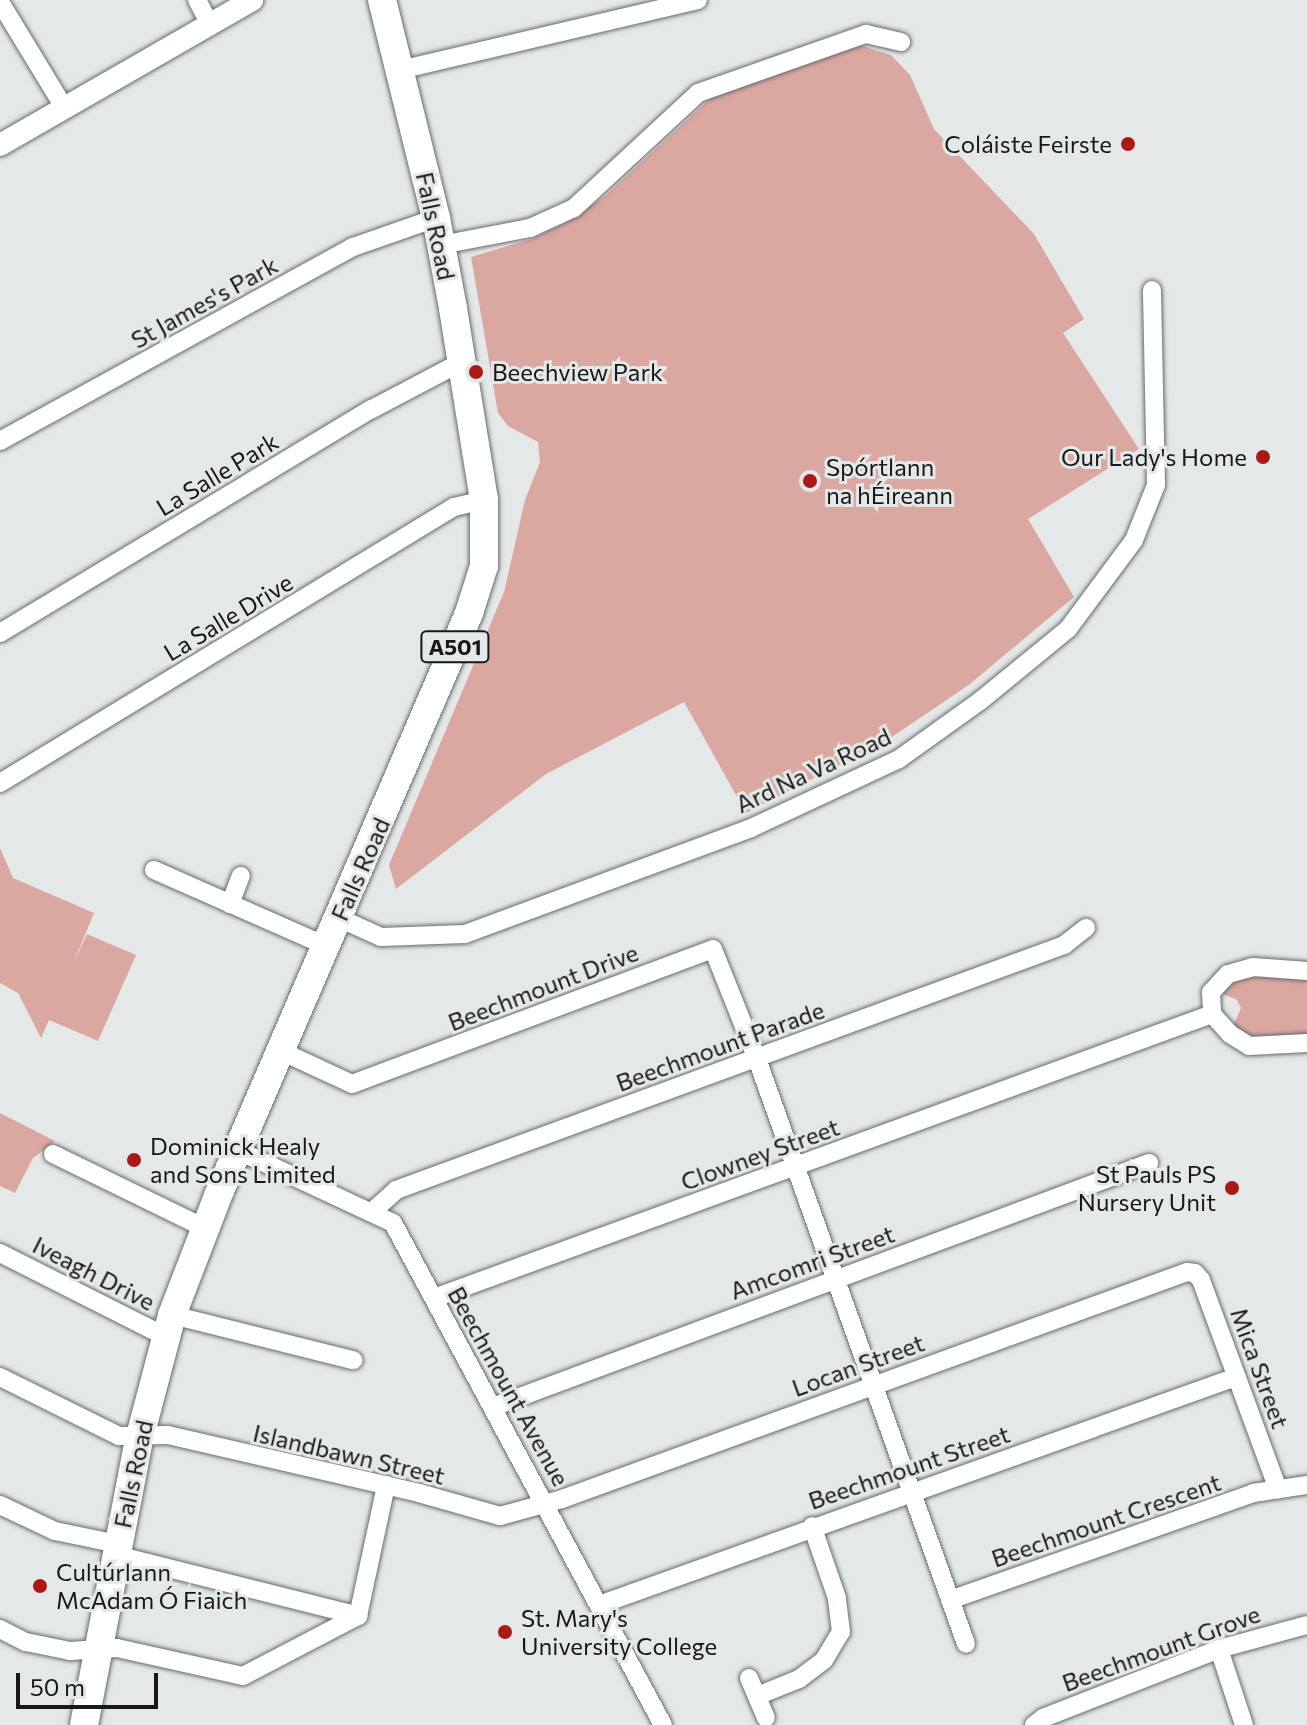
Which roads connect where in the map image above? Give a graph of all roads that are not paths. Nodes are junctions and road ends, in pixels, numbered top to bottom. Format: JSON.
{"nodes":[{"id":1,"x":197,"y":0,"type":"edge"},
{"id":2,"x":252,"y":0,"type":"edge"},
{"id":3,"x":382,"y":0,"type":"edge"},
{"id":4,"x":698,"y":0,"type":"edge"},
{"id":5,"x":0,"y":2,"type":"edge"},
{"id":6,"x":210,"y":24,"type":"junction"},
{"id":7,"x":901,"y":42,"type":"dead end"},
{"id":8,"x":400,"y":70,"type":"junction"},
{"id":9,"x":65,"y":109,"type":"junction"},
{"id":10,"x":0,"y":145,"type":"edge"},
{"id":11,"x":439,"y":231,"type":"junction"},
{"id":12,"x":1152,"y":290,"type":"dead end"},
{"id":13,"x":461,"y":362,"type":"junction"},
{"id":14,"x":0,"y":441,"type":"edge"},
{"id":15,"x":484,"y":500,"type":"junction"},
{"id":16,"x":0,"y":633,"type":"edge"},
{"id":17,"x":0,"y":783,"type":"edge"},
{"id":18,"x":154,"y":870,"type":"dead end"},
{"id":19,"x":241,"y":876,"type":"dead end"},
{"id":20,"x":230,"y":904,"type":"junction"},
{"id":21,"x":339,"y":918,"type":"junction"},
{"id":22,"x":1086,"y":928,"type":"dead end"},
{"id":23,"x":326,"y":946,"type":"junction"},
{"id":24,"x":1307,"y":971,"type":"edge"},
{"id":25,"x":1212,"y":1014,"type":"junction"},
{"id":26,"x":1307,"y":1043,"type":"edge"},
{"id":27,"x":281,"y":1051,"type":"junction"},
{"id":28,"x":757,"y":1059,"type":"junction"},
{"id":29,"x":237,"y":1150,"type":"junction"},
{"id":30,"x":53,"y":1154,"type":"dead end"},
{"id":31,"x":1149,"y":1163,"type":"dead end"},
{"id":32,"x":795,"y":1166,"type":"junction"},
{"id":33,"x":373,"y":1211,"type":"junction"},
{"id":34,"x":205,"y":1228,"type":"junction"},
{"id":35,"x":0,"y":1253,"type":"edge"},
{"id":36,"x":1187,"y":1272,"type":"joint"},
{"id":37,"x":834,"y":1281,"type":"junction"},
{"id":38,"x":434,"y":1298,"type":"junction"},
{"id":39,"x":169,"y":1326,"type":"junction"},
{"id":40,"x":353,"y":1360,"type":"dead end"},
{"id":41,"x":0,"y":1377,"type":"edge"},
{"id":42,"x":1236,"y":1377,"type":"junction"},
{"id":43,"x":873,"y":1385,"type":"junction"},
{"id":44,"x":493,"y":1407,"type":"junction"},
{"id":45,"x":140,"y":1436,"type":"junction"},
{"id":46,"x":386,"y":1485,"type":"junction"},
{"id":47,"x":1307,"y":1485,"type":"edge"},
{"id":48,"x":1278,"y":1489,"type":"junction"},
{"id":49,"x":911,"y":1492,"type":"junction"},
{"id":50,"x":545,"y":1503,"type":"junction"},
{"id":51,"x":0,"y":1505,"type":"edge"},
{"id":52,"x":812,"y":1526,"type":"junction"},
{"id":53,"x":117,"y":1550,"type":"junction"},
{"id":54,"x":950,"y":1600,"type":"junction"},
{"id":55,"x":599,"y":1605,"type":"junction"},
{"id":56,"x":358,"y":1616,"type":"junction"},
{"id":57,"x":1307,"y":1625,"type":"edge"},
{"id":58,"x":0,"y":1629,"type":"edge"},
{"id":59,"x":966,"y":1644,"type":"dead end"},
{"id":60,"x":1219,"y":1649,"type":"junction"},
{"id":61,"x":98,"y":1651,"type":"junction"},
{"id":62,"x":749,"y":1678,"type":"dead end"},
{"id":63,"x":757,"y":1696,"type":"junction"},
{"id":64,"x":766,"y":1718,"type":"dead end"},
{"id":65,"x":84,"y":1725,"type":"edge"},
{"id":66,"x":663,"y":1725,"type":"edge"},
{"id":67,"x":1034,"y":1725,"type":"edge"},
{"id":68,"x":1244,"y":1725,"type":"edge"}],
"edges":[{"from":1,"to":6,"type":"street"},
{"from":2,"to":6,"type":"street"},
{"from":3,"to":8,"type":"main road","name":"Falls Road","number":"A501"},
{"from":4,"to":8,"type":"street"},
{"from":5,"to":9,"type":"street"},
{"from":6,"to":9,"type":"street"},
{"from":7,"to":11,"type":"street"},
{"from":8,"to":11,"type":"main road","name":"Falls Road","number":"A501"},
{"from":9,"to":10,"type":"street"},
{"from":11,"to":13,"type":"main road","name":"Falls Road","number":"A501"},
{"from":11,"to":14,"type":"street","name":"St James's Park"},
{"from":12,"to":21,"type":"street","name":"Ard Na Va Road"},
{"from":13,"to":15,"type":"main road","name":"Falls Road","number":"A501"},
{"from":13,"to":16,"type":"street","name":"La Salle Park"},
{"from":15,"to":17,"type":"street","name":"La Salle Drive"},
{"from":15,"to":21,"type":"main road","name":"Falls Road","number":"A501"},
{"from":18,"to":20,"type":"street"},
{"from":19,"to":20,"type":"street"},
{"from":20,"to":23,"type":"street"},
{"from":21,"to":23,"type":"main road","name":"Falls Road","number":"A501"},
{"from":22,"to":28,"type":"street","name":"Beechmount Parade"},
{"from":23,"to":27,"type":"main road","name":"Falls Road","number":"A501"},
{"from":24,"to":25,"type":"street"},
{"from":25,"to":26,"type":"street"},
{"from":25,"to":32,"type":"street","name":"Clowney Street"},
{"from":27,"to":28,"type":"street","name":"Beechmount Drive"},
{"from":27,"to":29,"type":"main road","name":"Falls Road","number":"A501"},
{"from":28,"to":32,"type":"street"},
{"from":28,"to":33,"type":"street","name":"Beechmount Parade"},
{"from":29,"to":33,"type":"street","name":"Beechmount Avenue"},
{"from":29,"to":34,"type":"main road","name":"Falls Road","number":"A501"},
{"from":30,"to":34,"type":"street"},
{"from":31,"to":37,"type":"street","name":"Amcomri Street"},
{"from":32,"to":37,"type":"street"},
{"from":32,"to":38,"type":"street","name":"Clowney Street"},
{"from":33,"to":38,"type":"street","name":"Beechmount Avenue"},
{"from":34,"to":39,"type":"main road","name":"Falls Road","number":"A501"},
{"from":35,"to":39,"type":"street","name":"Iveagh Drive"},
{"from":36,"to":42,"type":"street","name":"Mica Street"},
{"from":36,"to":43,"type":"street","name":"Locan Street"},
{"from":37,"to":43,"type":"street"},
{"from":37,"to":44,"type":"street","name":"Amcomri Street"},
{"from":38,"to":44,"type":"street","name":"Beechmount Avenue"},
{"from":39,"to":40,"type":"street","name":"Iveagh Drive"},
{"from":39,"to":45,"type":"main road","name":"Falls Road","number":"A501"},
{"from":41,"to":45,"type":"street","name":"Islandbawn Street"},
{"from":42,"to":48,"type":"street","name":"Mica Street"},
{"from":42,"to":49,"type":"street","name":"Beechmount Street"},
{"from":43,"to":49,"type":"street"},
{"from":43,"to":50,"type":"street","name":"Locan Street"},
{"from":44,"to":50,"type":"street","name":"Beechmount Avenue"},
{"from":45,"to":46,"type":"street","name":"Islandbawn Street"},
{"from":45,"to":53,"type":"main road","name":"Falls Road","number":"A501"},
{"from":46,"to":50,"type":"street","name":"Islandbawn Street"},
{"from":46,"to":56,"type":"street"},
{"from":47,"to":48,"type":"street","name":"Beechmount Crescent"},
{"from":48,"to":54,"type":"street","name":"Beechmount Crescent"},
{"from":49,"to":52,"type":"street","name":"Beechmount Street"},
{"from":49,"to":54,"type":"street"},
{"from":50,"to":55,"type":"street","name":"Beechmount Avenue"},
{"from":51,"to":53,"type":"street"},
{"from":52,"to":55,"type":"street","name":"Beechmount Street"},
{"from":52,"to":63,"type":"street"},
{"from":53,"to":56,"type":"street"},
{"from":53,"to":61,"type":"main road","name":"Falls Road","number":"A501"},
{"from":54,"to":59,"type":"street"},
{"from":55,"to":66,"type":"street","name":"Beechmount Avenue"},
{"from":56,"to":61,"type":"street"},
{"from":57,"to":60,"type":"street","name":"Beechmount Grove"},
{"from":58,"to":61,"type":"street"},
{"from":60,"to":67,"type":"street","name":"Beechmount Grove"},
{"from":60,"to":68,"type":"street"},
{"from":61,"to":65,"type":"main road","name":"Falls Road","number":"A501"},
{"from":62,"to":63,"type":"street"},
{"from":63,"to":64,"type":"street"}]}
